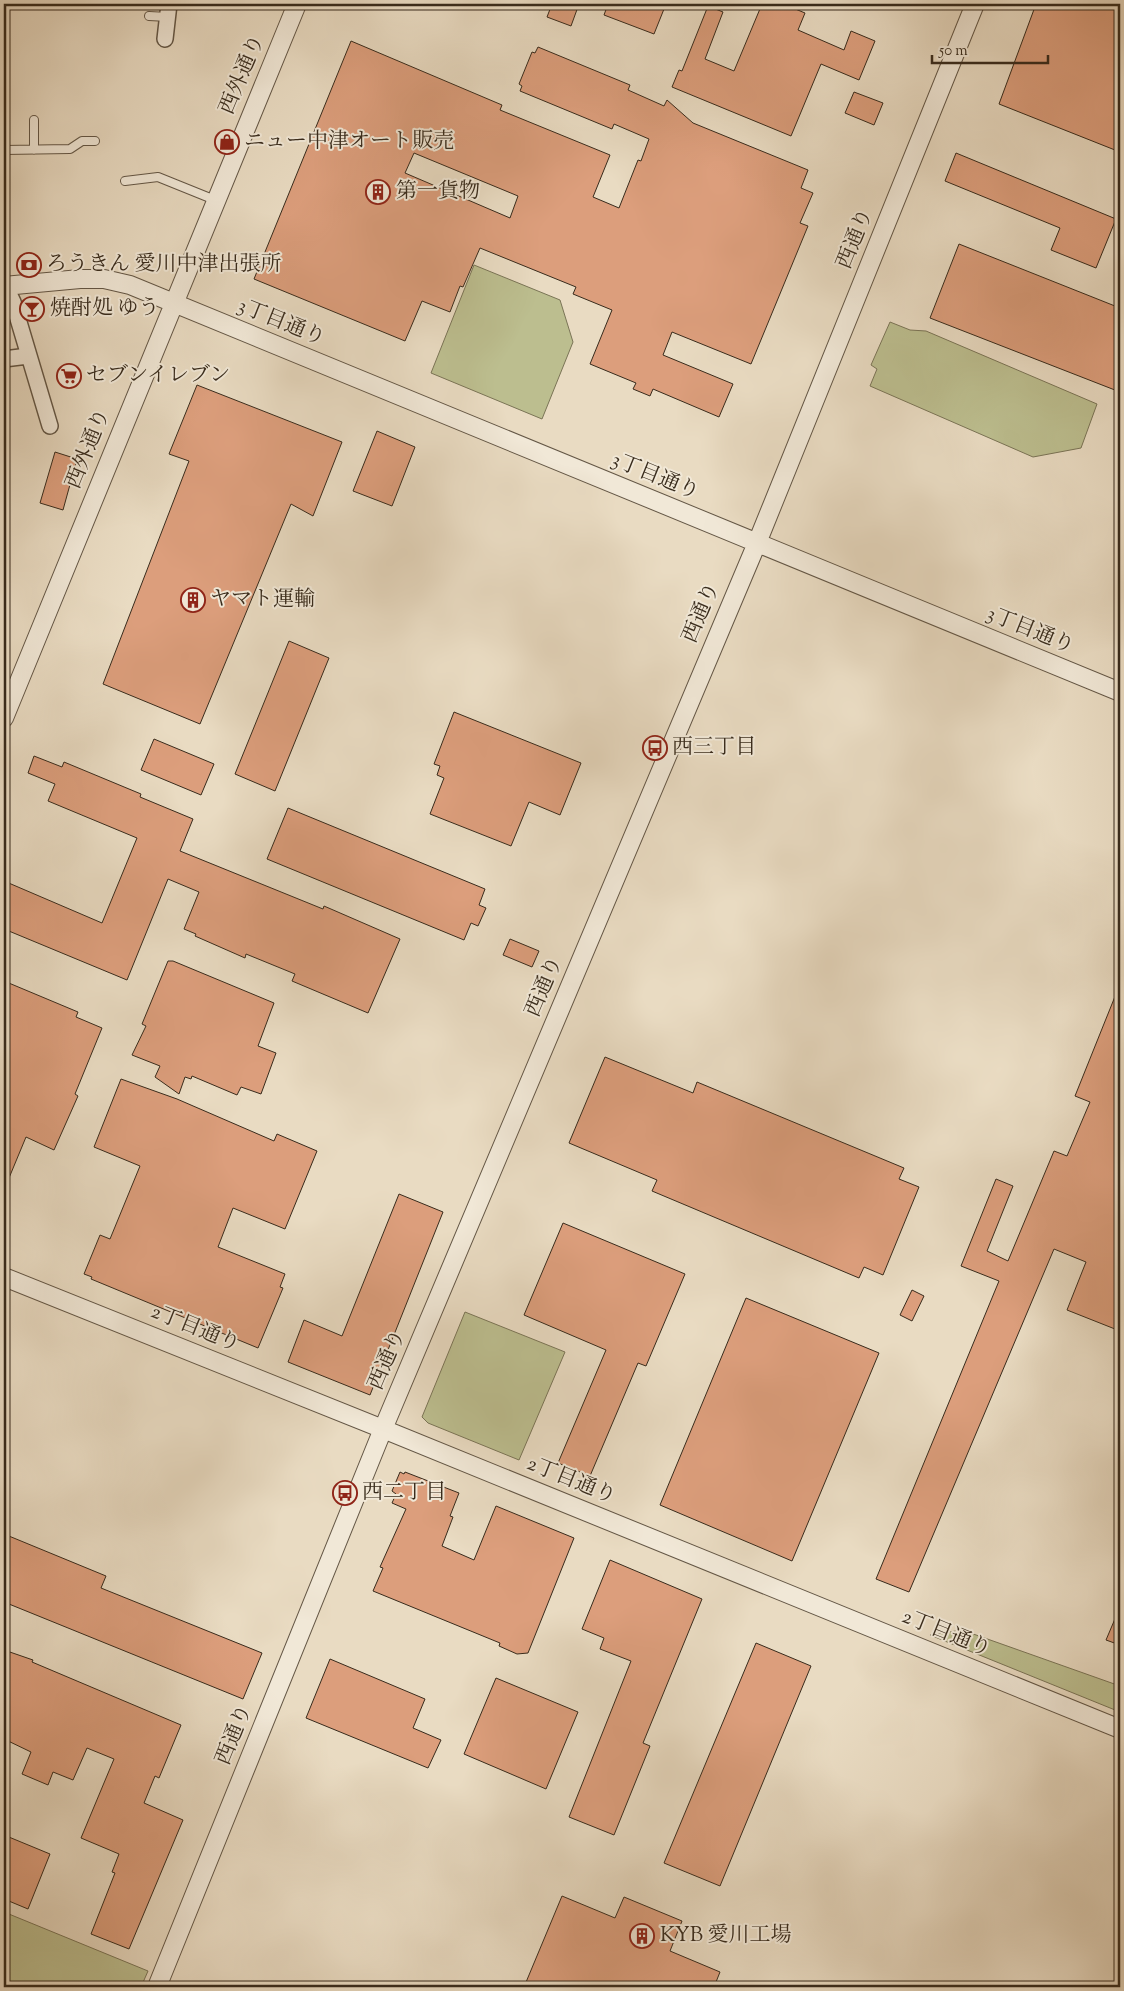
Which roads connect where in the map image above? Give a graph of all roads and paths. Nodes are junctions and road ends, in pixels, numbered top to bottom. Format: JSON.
{"nodes":[{"id":1,"x":297,"y":4,"type":"edge"},
{"id":2,"x":975,"y":4,"type":"edge"},
{"id":3,"x":168,"y":10,"type":"edge"},
{"id":4,"x":149,"y":16,"type":"dead end"},
{"id":5,"x":165,"y":39,"type":"dead end"},
{"id":6,"x":34,"y":120,"type":"dead end"},
{"id":7,"x":94,"y":141,"type":"dead end"},
{"id":8,"x":4,"y":150,"type":"edge"},
{"id":9,"x":12,"y":150,"type":"junction"},
{"id":10,"x":34,"y":150,"type":"junction"},
{"id":11,"x":70,"y":150,"type":"junction"},
{"id":12,"x":12,"y":159,"type":"dead end"},
{"id":13,"x":71,"y":159,"type":"dead end"},
{"id":14,"x":125,"y":181,"type":"dead end"},
{"id":15,"x":215,"y":200,"type":"junction"},
{"id":16,"x":4,"y":285,"type":"edge"},
{"id":17,"x":173,"y":303,"type":"junction"},
{"id":18,"x":28,"y":356,"type":"junction"},
{"id":19,"x":4,"y":359,"type":"edge"},
{"id":20,"x":50,"y":426,"type":"dead end"},
{"id":21,"x":756,"y":543,"type":"junction"},
{"id":22,"x":1120,"y":692,"type":"edge"},
{"id":23,"x":4,"y":718,"type":"edge"},
{"id":24,"x":4,"y":1277,"type":"edge"},
{"id":25,"x":383,"y":1429,"type":"junction"},
{"id":26,"x":1120,"y":1729,"type":"edge"},
{"id":27,"x":157,"y":1987,"type":"edge"}],
"edges":[{"from":1,"to":15,"type":"street","name":"西外通り"},
{"from":2,"to":21,"type":"street","name":"西通り"},
{"from":3,"to":4,"type":"lane"},
{"from":3,"to":5,"type":"street"},
{"from":6,"to":10,"type":"lane"},
{"from":7,"to":11,"type":"lane"},
{"from":8,"to":9,"type":"lane"},
{"from":9,"to":10,"type":"lane"},
{"from":9,"to":12,"type":"lane"},
{"from":10,"to":11,"type":"lane"},
{"from":11,"to":13,"type":"lane"},
{"from":14,"to":15,"type":"lane"},
{"from":15,"to":17,"type":"street","name":"西外通り"},
{"from":16,"to":17,"type":"street","name":"3丁目通り"},
{"from":16,"to":18,"type":"street"},
{"from":17,"to":21,"type":"street","name":"3丁目通り"},
{"from":17,"to":23,"type":"street","name":"西外通り"},
{"from":18,"to":19,"type":"street"},
{"from":18,"to":20,"type":"street"},
{"from":21,"to":22,"type":"street","name":"3丁目通り"},
{"from":21,"to":25,"type":"street","name":"西通り"},
{"from":24,"to":25,"type":"street","name":"2丁目通り"},
{"from":25,"to":26,"type":"street","name":"2丁目通り"},
{"from":25,"to":27,"type":"street","name":"西通り"}]}
